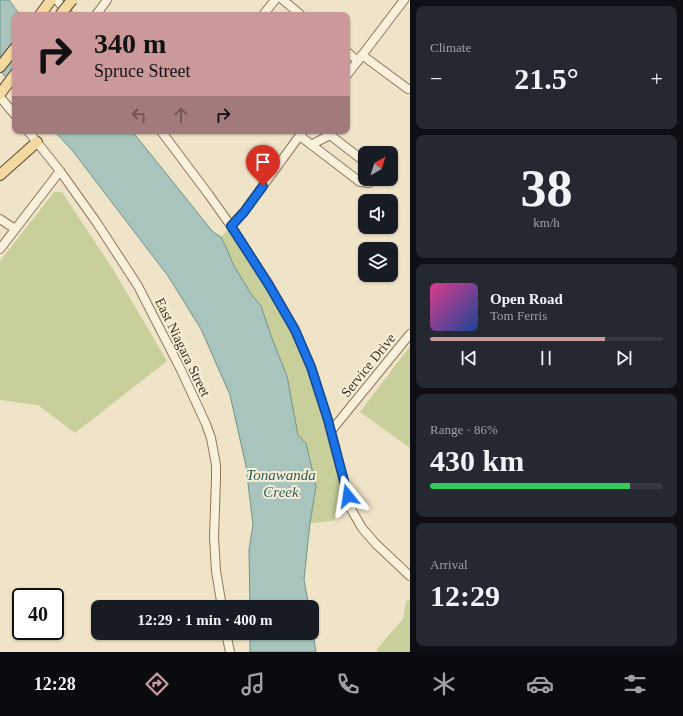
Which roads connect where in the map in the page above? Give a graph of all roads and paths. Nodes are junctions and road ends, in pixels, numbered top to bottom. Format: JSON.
{"nodes":[{"id":1,"x":51,"y":0,"type":"edge"},
{"id":2,"x":57,"y":0,"type":"edge"},
{"id":3,"x":72,"y":0,"type":"edge"},
{"id":4,"x":106,"y":0,"type":"edge"},
{"id":5,"x":275,"y":0,"type":"edge"},
{"id":6,"x":283,"y":0,"type":"edge"},
{"id":7,"x":404,"y":0,"type":"edge"},
{"id":8,"x":42,"y":12,"type":"edge"},
{"id":9,"x":62,"y":12,"type":"edge"},
{"id":10,"x":67,"y":12,"type":"edge"},
{"id":11,"x":98,"y":12,"type":"edge"},
{"id":12,"x":265,"y":12,"type":"edge"},
{"id":13,"x":297,"y":12,"type":"edge"},
{"id":14,"x":12,"y":52,"type":"edge"},
{"id":15,"x":350,"y":53,"type":"edge"},
{"id":16,"x":360,"y":58,"type":"junction"},
{"id":17,"x":0,"y":67,"type":"edge"},
{"id":18,"x":350,"y":71,"type":"edge"},
{"id":19,"x":12,"y":78,"type":"edge"},
{"id":20,"x":408,"y":89,"type":"dead end"},
{"id":21,"x":0,"y":94,"type":"edge"},
{"id":22,"x":0,"y":97,"type":"edge"},
{"id":23,"x":12,"y":111,"type":"edge"},
{"id":24,"x":31,"y":134,"type":"edge"},
{"id":25,"x":163,"y":134,"type":"edge"},
{"id":26,"x":300,"y":134,"type":"edge"},
{"id":27,"x":302,"y":134,"type":"edge"},
{"id":28,"x":38,"y":142,"type":"junction"},
{"id":29,"x":311,"y":145,"type":"junction"},
{"id":30,"x":358,"y":157,"type":"edge"},
{"id":31,"x":60,"y":171,"type":"junction"},
{"id":32,"x":0,"y":175,"type":"edge"},
{"id":33,"x":358,"y":180,"type":"edge"},
{"id":34,"x":0,"y":219,"type":"edge"},
{"id":35,"x":231,"y":226,"type":"junction"},
{"id":36,"x":15,"y":229,"type":"junction"},
{"id":37,"x":0,"y":249,"type":"edge"},
{"id":38,"x":410,"y":334,"type":"edge"},
{"id":39,"x":331,"y":432,"type":"junction"},
{"id":40,"x":410,"y":576,"type":"edge"},
{"id":41,"x":221,"y":600,"type":"edge"},
{"id":42,"x":227,"y":640,"type":"edge"},
{"id":43,"x":230,"y":652,"type":"edge"}],
"edges":[{"from":1,"to":8,"type":"main road"},
{"from":2,"to":10,"type":"street"},
{"from":3,"to":9,"type":"main road","bridge":true},
{"from":4,"to":11,"type":"street"},
{"from":5,"to":12,"type":"street"},
{"from":6,"to":13,"type":"street"},
{"from":7,"to":16,"type":"street"},
{"from":14,"to":17,"type":"main road"},
{"from":15,"to":16,"type":"street"},
{"from":16,"to":18,"type":"street"},
{"from":16,"to":20,"type":"street"},
{"from":19,"to":21,"type":"main road"},
{"from":22,"to":23,"type":"street"},
{"from":24,"to":28,"type":"street","name":"East Niagara Street"},
{"from":25,"to":35,"type":"street"},
{"from":26,"to":35,"type":"street"},
{"from":27,"to":29,"type":"street"},
{"from":28,"to":31,"type":"street","name":"East Niagara Street"},
{"from":28,"to":32,"type":"main road"},
{"from":29,"to":30,"type":"street"},
{"from":29,"to":33,"type":"street"},
{"from":31,"to":36,"type":"street"},
{"from":31,"to":41,"type":"street","name":"East Niagara Street"},
{"from":34,"to":36,"type":"street"},
{"from":35,"to":39,"type":"street"},
{"from":36,"to":37,"type":"street"},
{"from":38,"to":39,"type":"street","name":"Service Drive"},
{"from":39,"to":40,"type":"street"},
{"from":42,"to":43,"type":"street"}]}
